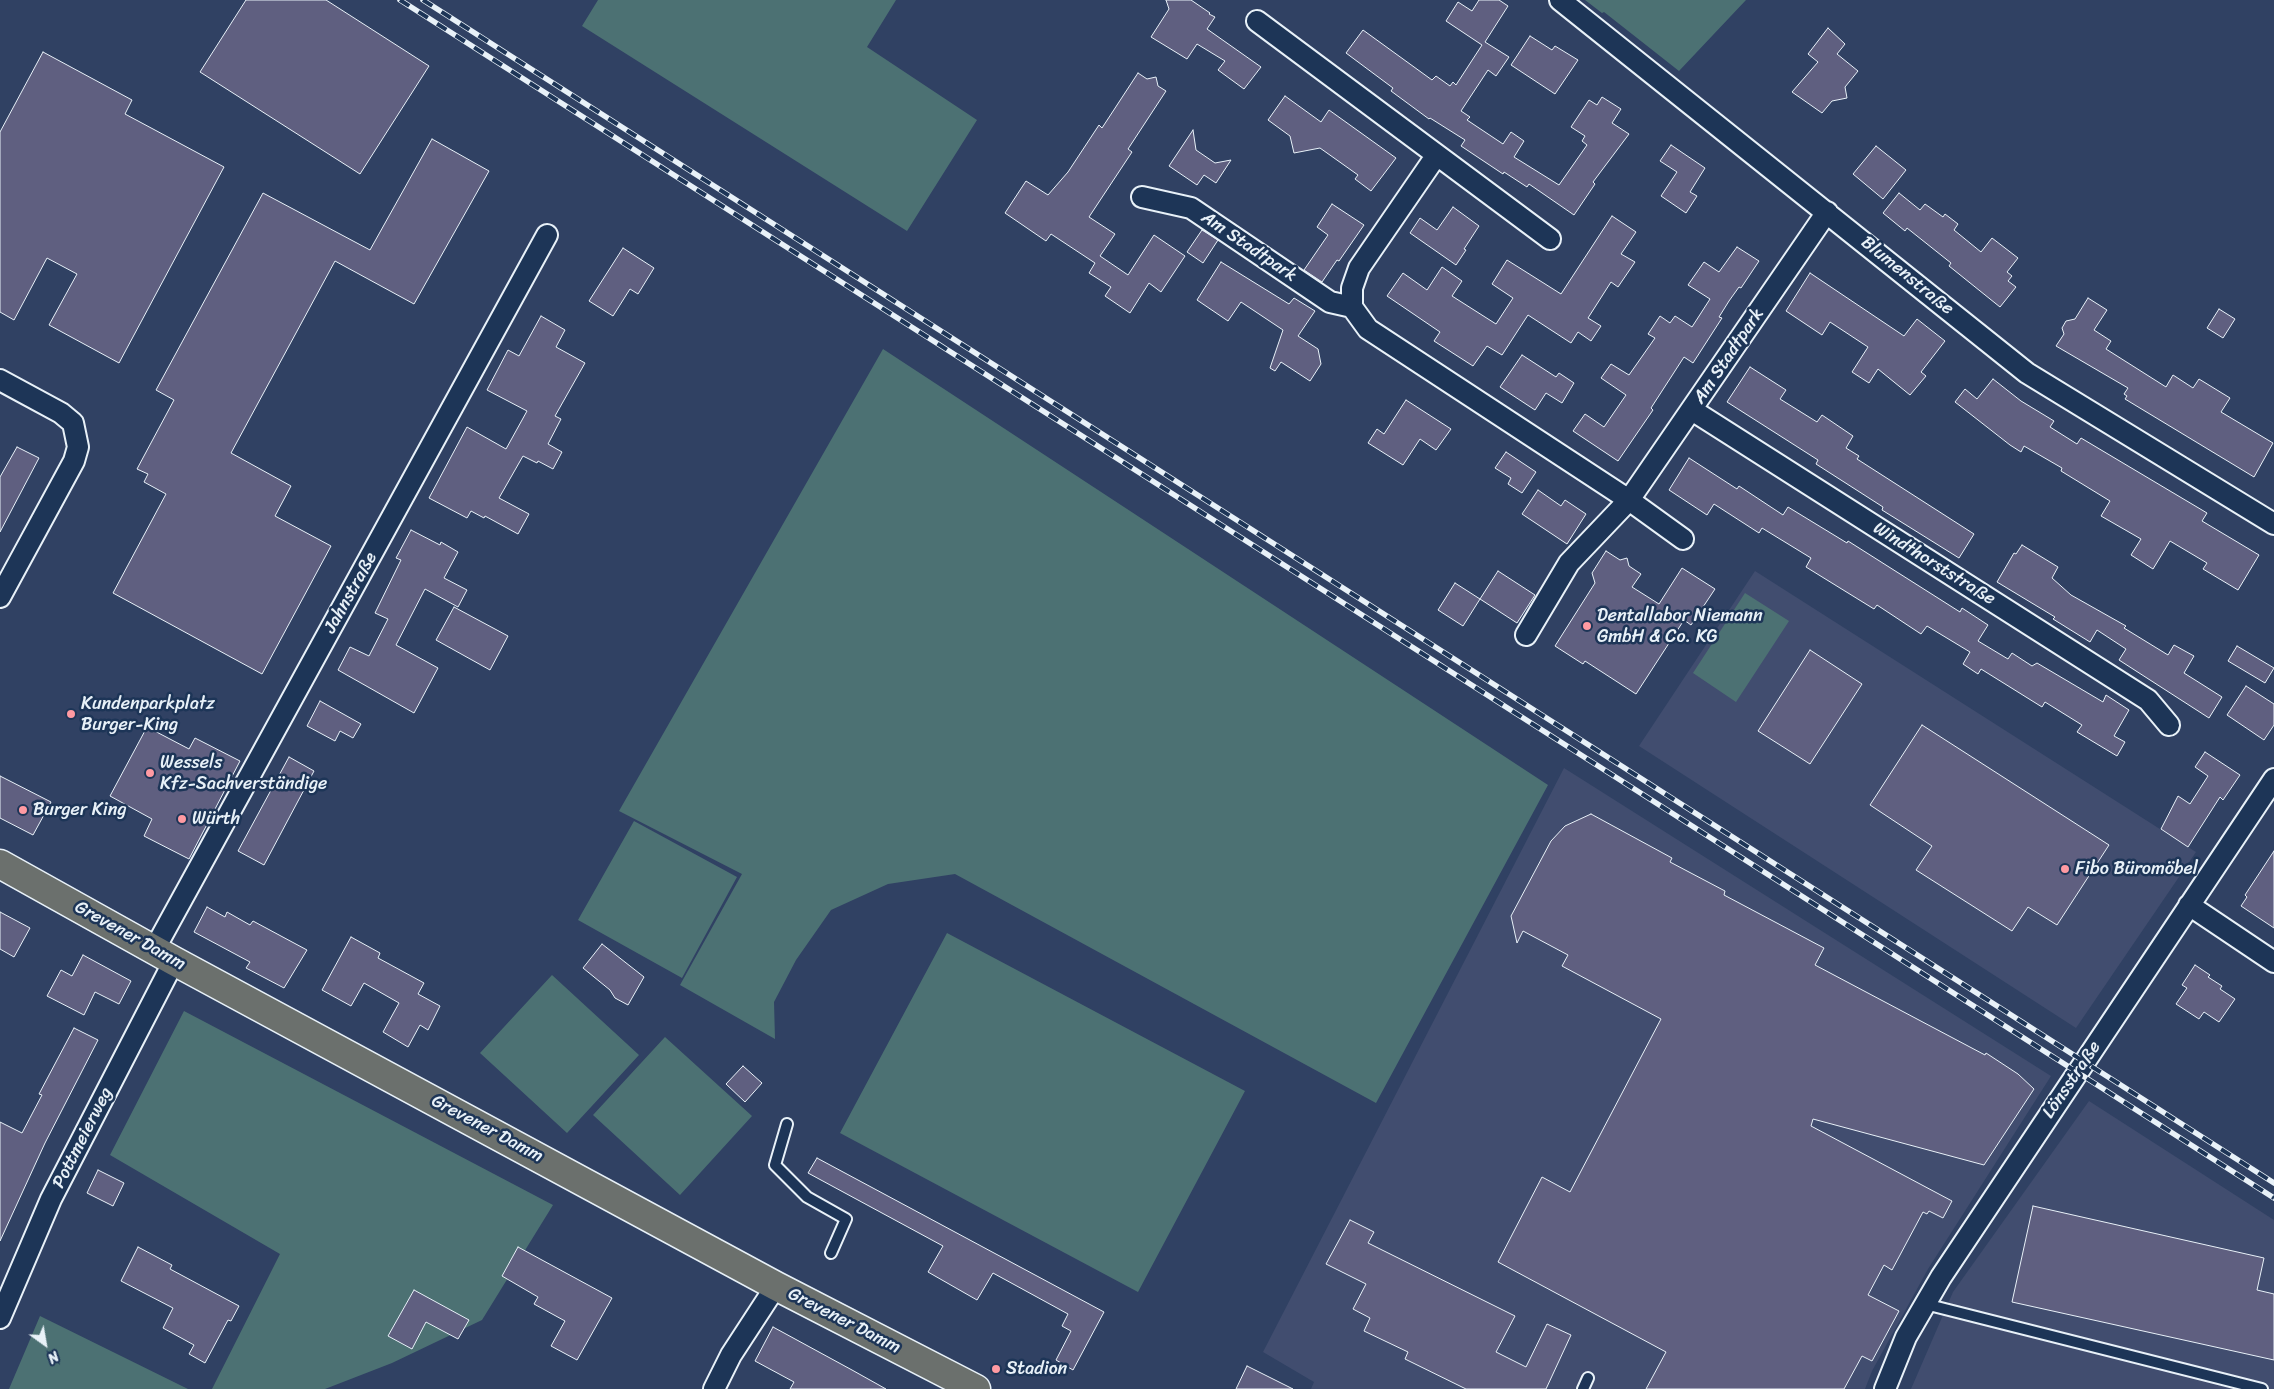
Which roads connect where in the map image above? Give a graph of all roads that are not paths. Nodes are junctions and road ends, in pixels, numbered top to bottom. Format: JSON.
{"nodes":[{"id":1,"x":1560,"y":0,"type":"edge"},
{"id":2,"x":1257,"y":21,"type":"dead end"},
{"id":3,"x":1436,"y":156,"type":"junction"},
{"id":4,"x":1142,"y":197,"type":"dead end"},
{"id":5,"x":1827,"y":212,"type":"junction"},
{"id":6,"x":547,"y":235,"type":"dead end"},
{"id":7,"x":1550,"y":239,"type":"dead end"},
{"id":8,"x":1352,"y":307,"type":"junction"},
{"id":9,"x":0,"y":380,"type":"edge"},
{"id":10,"x":1692,"y":410,"type":"junction"},
{"id":11,"x":1629,"y":500,"type":"junction"},
{"id":12,"x":2274,"y":524,"type":"edge"},
{"id":13,"x":1683,"y":540,"type":"dead end"},
{"id":14,"x":0,"y":597,"type":"edge"},
{"id":15,"x":1526,"y":635,"type":"dead end"},
{"id":16,"x":2169,"y":725,"type":"dead end"},
{"id":17,"x":2274,"y":779,"type":"edge"},
{"id":18,"x":0,"y":864,"type":"edge"},
{"id":19,"x":2189,"y":905,"type":"junction"},
{"id":20,"x":164,"y":955,"type":"junction"},
{"id":21,"x":2274,"y":962,"type":"edge"},
{"id":22,"x":787,"y":1124,"type":"dead end"},
{"id":23,"x":830,"y":1253,"type":"dead end"},
{"id":24,"x":776,"y":1286,"type":"junction"},
{"id":25,"x":1925,"y":1304,"type":"junction"},
{"id":26,"x":0,"y":1318,"type":"edge"},
{"id":27,"x":1588,"y":1378,"type":"dead end"},
{"id":28,"x":714,"y":1389,"type":"edge"},
{"id":29,"x":976,"y":1389,"type":"edge"},
{"id":30,"x":1583,"y":1389,"type":"edge"},
{"id":31,"x":1885,"y":1389,"type":"edge"},
{"id":32,"x":2262,"y":1389,"type":"edge"}],
"edges":[{"from":1,"to":5,"type":"street","name":"Blumenstraße"},
{"from":2,"to":3,"type":"street"},
{"from":3,"to":7,"type":"street"},
{"from":3,"to":8,"type":"street"},
{"from":4,"to":8,"type":"street","name":"Am Stadtpark"},
{"from":5,"to":10,"type":"street","name":"Am Stadtpark"},
{"from":5,"to":12,"type":"street","name":"Blumenstraße"},
{"from":6,"to":20,"type":"street","name":"Jahnstraße"},
{"from":8,"to":11,"type":"street"},
{"from":9,"to":14,"type":"street"},
{"from":10,"to":11,"type":"street","name":"Am Stadtpark"},
{"from":10,"to":16,"type":"street","name":"Windthorststraße"},
{"from":11,"to":13,"type":"street"},
{"from":11,"to":15,"type":"street","name":"Am Stadtpark"},
{"from":17,"to":19,"type":"street","name":"Lönsstraße"},
{"from":18,"to":20,"type":"main road","name":"Grevener Damm"},
{"from":19,"to":21,"type":"street"},
{"from":19,"to":25,"type":"street","name":"Lönsstraße"},
{"from":20,"to":24,"type":"main road","name":"Grevener Damm"},
{"from":20,"to":26,"type":"street","name":"Pottmeierweg"},
{"from":22,"to":23,"type":"lane"},
{"from":24,"to":28,"type":"street"},
{"from":24,"to":29,"type":"main road","name":"Grevener Damm"},
{"from":25,"to":31,"type":"street","name":"Lönsstraße"},
{"from":25,"to":32,"type":"lane"},
{"from":27,"to":30,"type":"lane"}]}
